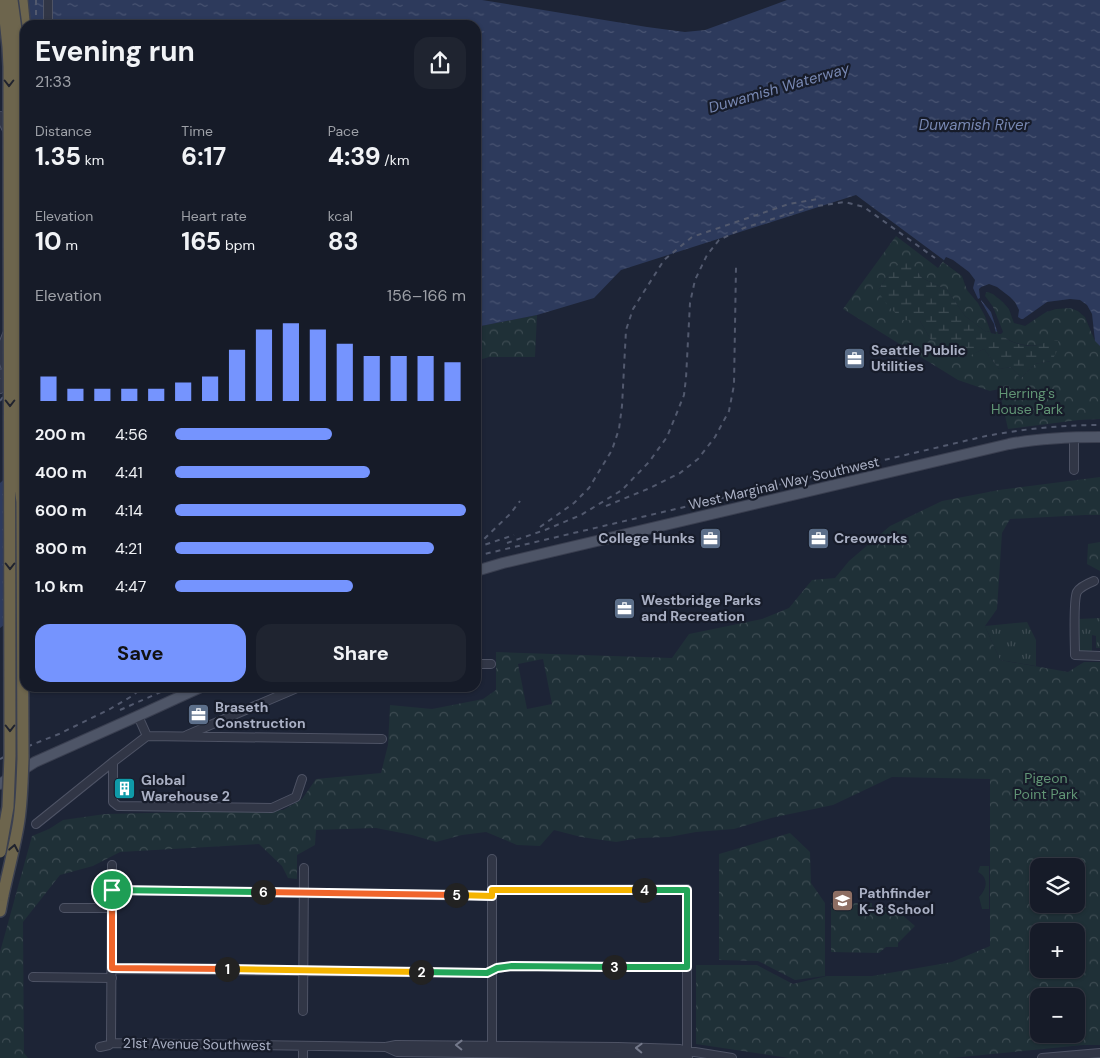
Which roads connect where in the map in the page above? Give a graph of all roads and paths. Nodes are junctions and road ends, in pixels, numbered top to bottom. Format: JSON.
{"nodes":[{"id":1,"x":3,"y":0,"type":"edge"},
{"id":2,"x":12,"y":0,"type":"edge"},
{"id":3,"x":22,"y":0,"type":"edge"},
{"id":4,"x":48,"y":0,"type":"edge"},
{"id":5,"x":24,"y":20,"type":"edge"},
{"id":6,"x":48,"y":20,"type":"edge"},
{"id":7,"x":0,"y":116,"type":"edge"},
{"id":8,"x":0,"y":212,"type":"edge"},
{"id":9,"x":17,"y":226,"type":"junction"},
{"id":10,"x":0,"y":352,"type":"edge"},
{"id":11,"x":4,"y":373,"type":"edge"},
{"id":12,"x":0,"y":389,"type":"edge"},
{"id":13,"x":1074,"y":437,"type":"junction"},
{"id":14,"x":1100,"y":437,"type":"edge"},
{"id":15,"x":1074,"y":470,"type":"dead end"},
{"id":16,"x":20,"y":479,"type":"edge"},
{"id":17,"x":481,"y":569,"type":"edge"},
{"id":18,"x":1094,"y":580,"type":"dead end"},
{"id":19,"x":1100,"y":656,"type":"edge"},
{"id":20,"x":481,"y":664,"type":"edge"},
{"id":21,"x":492,"y":664,"type":"dead end"},
{"id":22,"x":22,"y":692,"type":"edge"},
{"id":23,"x":191,"y":692,"type":"edge"},
{"id":24,"x":287,"y":692,"type":"edge"},
{"id":25,"x":138,"y":716,"type":"junction"},
{"id":26,"x":147,"y":736,"type":"junction"},
{"id":27,"x":182,"y":736,"type":"junction"},
{"id":28,"x":382,"y":740,"type":"dead end"},
{"id":29,"x":10,"y":756,"type":"junction"},
{"id":30,"x":112,"y":762,"type":"junction"},
{"id":31,"x":302,"y":780,"type":"dead end"},
{"id":32,"x":0,"y":783,"type":"edge"},
{"id":33,"x":0,"y":800,"type":"edge"},
{"id":34,"x":36,"y":824,"type":"dead end"},
{"id":35,"x":0,"y":852,"type":"edge"},
{"id":36,"x":492,"y":859,"type":"dead end"},
{"id":37,"x":112,"y":866,"type":"dead end"},
{"id":38,"x":304,"y":868,"type":"dead end"},
{"id":39,"x":112,"y":890,"type":"junction"},
{"id":40,"x":304,"y":893,"type":"junction"},
{"id":41,"x":492,"y":893,"type":"junction"},
{"id":42,"x":1,"y":900,"type":"edge"},
{"id":43,"x":64,"y":908,"type":"dead end"},
{"id":44,"x":112,"y":908,"type":"junction"},
{"id":45,"x":0,"y":911,"type":"edge"},
{"id":46,"x":687,"y":967,"type":"junction"},
{"id":47,"x":112,"y":968,"type":"junction"},
{"id":48,"x":304,"y":970,"type":"junction"},
{"id":49,"x":492,"y":970,"type":"junction"},
{"id":50,"x":33,"y":976,"type":"dead end"},
{"id":51,"x":112,"y":978,"type":"junction"},
{"id":52,"x":303,"y":1011,"type":"dead end"},
{"id":53,"x":111,"y":1042,"type":"junction"},
{"id":54,"x":303,"y":1046,"type":"junction"},
{"id":55,"x":492,"y":1046,"type":"junction"},
{"id":56,"x":100,"y":1047,"type":"dead end"},
{"id":57,"x":386,"y":1047,"type":"junction"},
{"id":58,"x":1100,"y":1053,"type":"edge"},
{"id":59,"x":688,"y":1055,"type":"edge"},
{"id":60,"x":500,"y":1056,"type":"edge"},
{"id":61,"x":302,"y":1058,"type":"edge"},
{"id":62,"x":732,"y":1058,"type":"edge"},
{"id":63,"x":1042,"y":1058,"type":"edge"}],
"edges":[{"from":1,"to":29,"type":"highway","one_way":true,"bridge":true},
{"from":2,"to":16,"type":"highway","bridge":true},
{"from":3,"to":5,"type":"highway"},
{"from":4,"to":6,"type":"street"},
{"from":7,"to":9,"type":"street"},
{"from":8,"to":9,"type":"street"},
{"from":9,"to":10,"type":"street"},
{"from":9,"to":11,"type":"street"},
{"from":10,"to":11,"type":"street"},
{"from":11,"to":12,"type":"street"},
{"from":13,"to":14,"type":"main road","name":"West Marginal Way Southwest"},
{"from":13,"to":15,"type":"street"},
{"from":13,"to":17,"type":"main road","name":"West Marginal Way Southwest"},
{"from":18,"to":19,"type":"street"},
{"from":20,"to":21,"type":"street"},
{"from":42,"to":22,"type":"highway","one_way":true,"bridge":true},
{"from":23,"to":25,"type":"main road"},
{"from":24,"to":27,"type":"street"},
{"from":25,"to":26,"type":"street"},
{"from":25,"to":32,"type":"main road"},
{"from":26,"to":27,"type":"street"},
{"from":26,"to":30,"type":"street"},
{"from":27,"to":28,"type":"street"},
{"from":29,"to":33,"type":"highway","bridge":true},
{"from":29,"to":35,"type":"highway","bridge":true},
{"from":30,"to":31,"type":"street"},
{"from":30,"to":34,"type":"street"},
{"from":36,"to":41,"type":"street"},
{"from":37,"to":39,"type":"street"},
{"from":38,"to":40,"type":"street"},
{"from":39,"to":40,"type":"street"},
{"from":39,"to":44,"type":"street"},
{"from":40,"to":41,"type":"street"},
{"from":40,"to":48,"type":"street"},
{"from":41,"to":46,"type":"street"},
{"from":41,"to":49,"type":"street"},
{"from":42,"to":45,"type":"highway"},
{"from":43,"to":44,"type":"street"},
{"from":44,"to":47,"type":"street"},
{"from":46,"to":49,"type":"street"},
{"from":46,"to":59,"type":"street"},
{"from":47,"to":48,"type":"street"},
{"from":47,"to":51,"type":"street"},
{"from":48,"to":49,"type":"street"},
{"from":48,"to":52,"type":"street"},
{"from":49,"to":55,"type":"street"},
{"from":50,"to":51,"type":"street"},
{"from":51,"to":53,"type":"street"},
{"from":53,"to":54,"type":"street","name":"21st Avenue Southwest"},
{"from":53,"to":56,"type":"street","name":"21st Avenue Southwest"},
{"from":54,"to":57,"type":"street","name":"21st Avenue Southwest"},
{"from":54,"to":61,"type":"street"},
{"from":55,"to":57,"type":"street","name":"21st Avenue Southwest","one_way":true},
{"from":59,"to":55,"type":"street","name":"21st Avenue Southwest","one_way":true},
{"from":57,"to":60,"type":"street","name":"21st Avenue Southwest"},
{"from":58,"to":63,"type":"street"},
{"from":59,"to":60,"type":"street","name":"21st Avenue Southwest"},
{"from":59,"to":62,"type":"street","name":"21st Avenue Southwest"}]}
